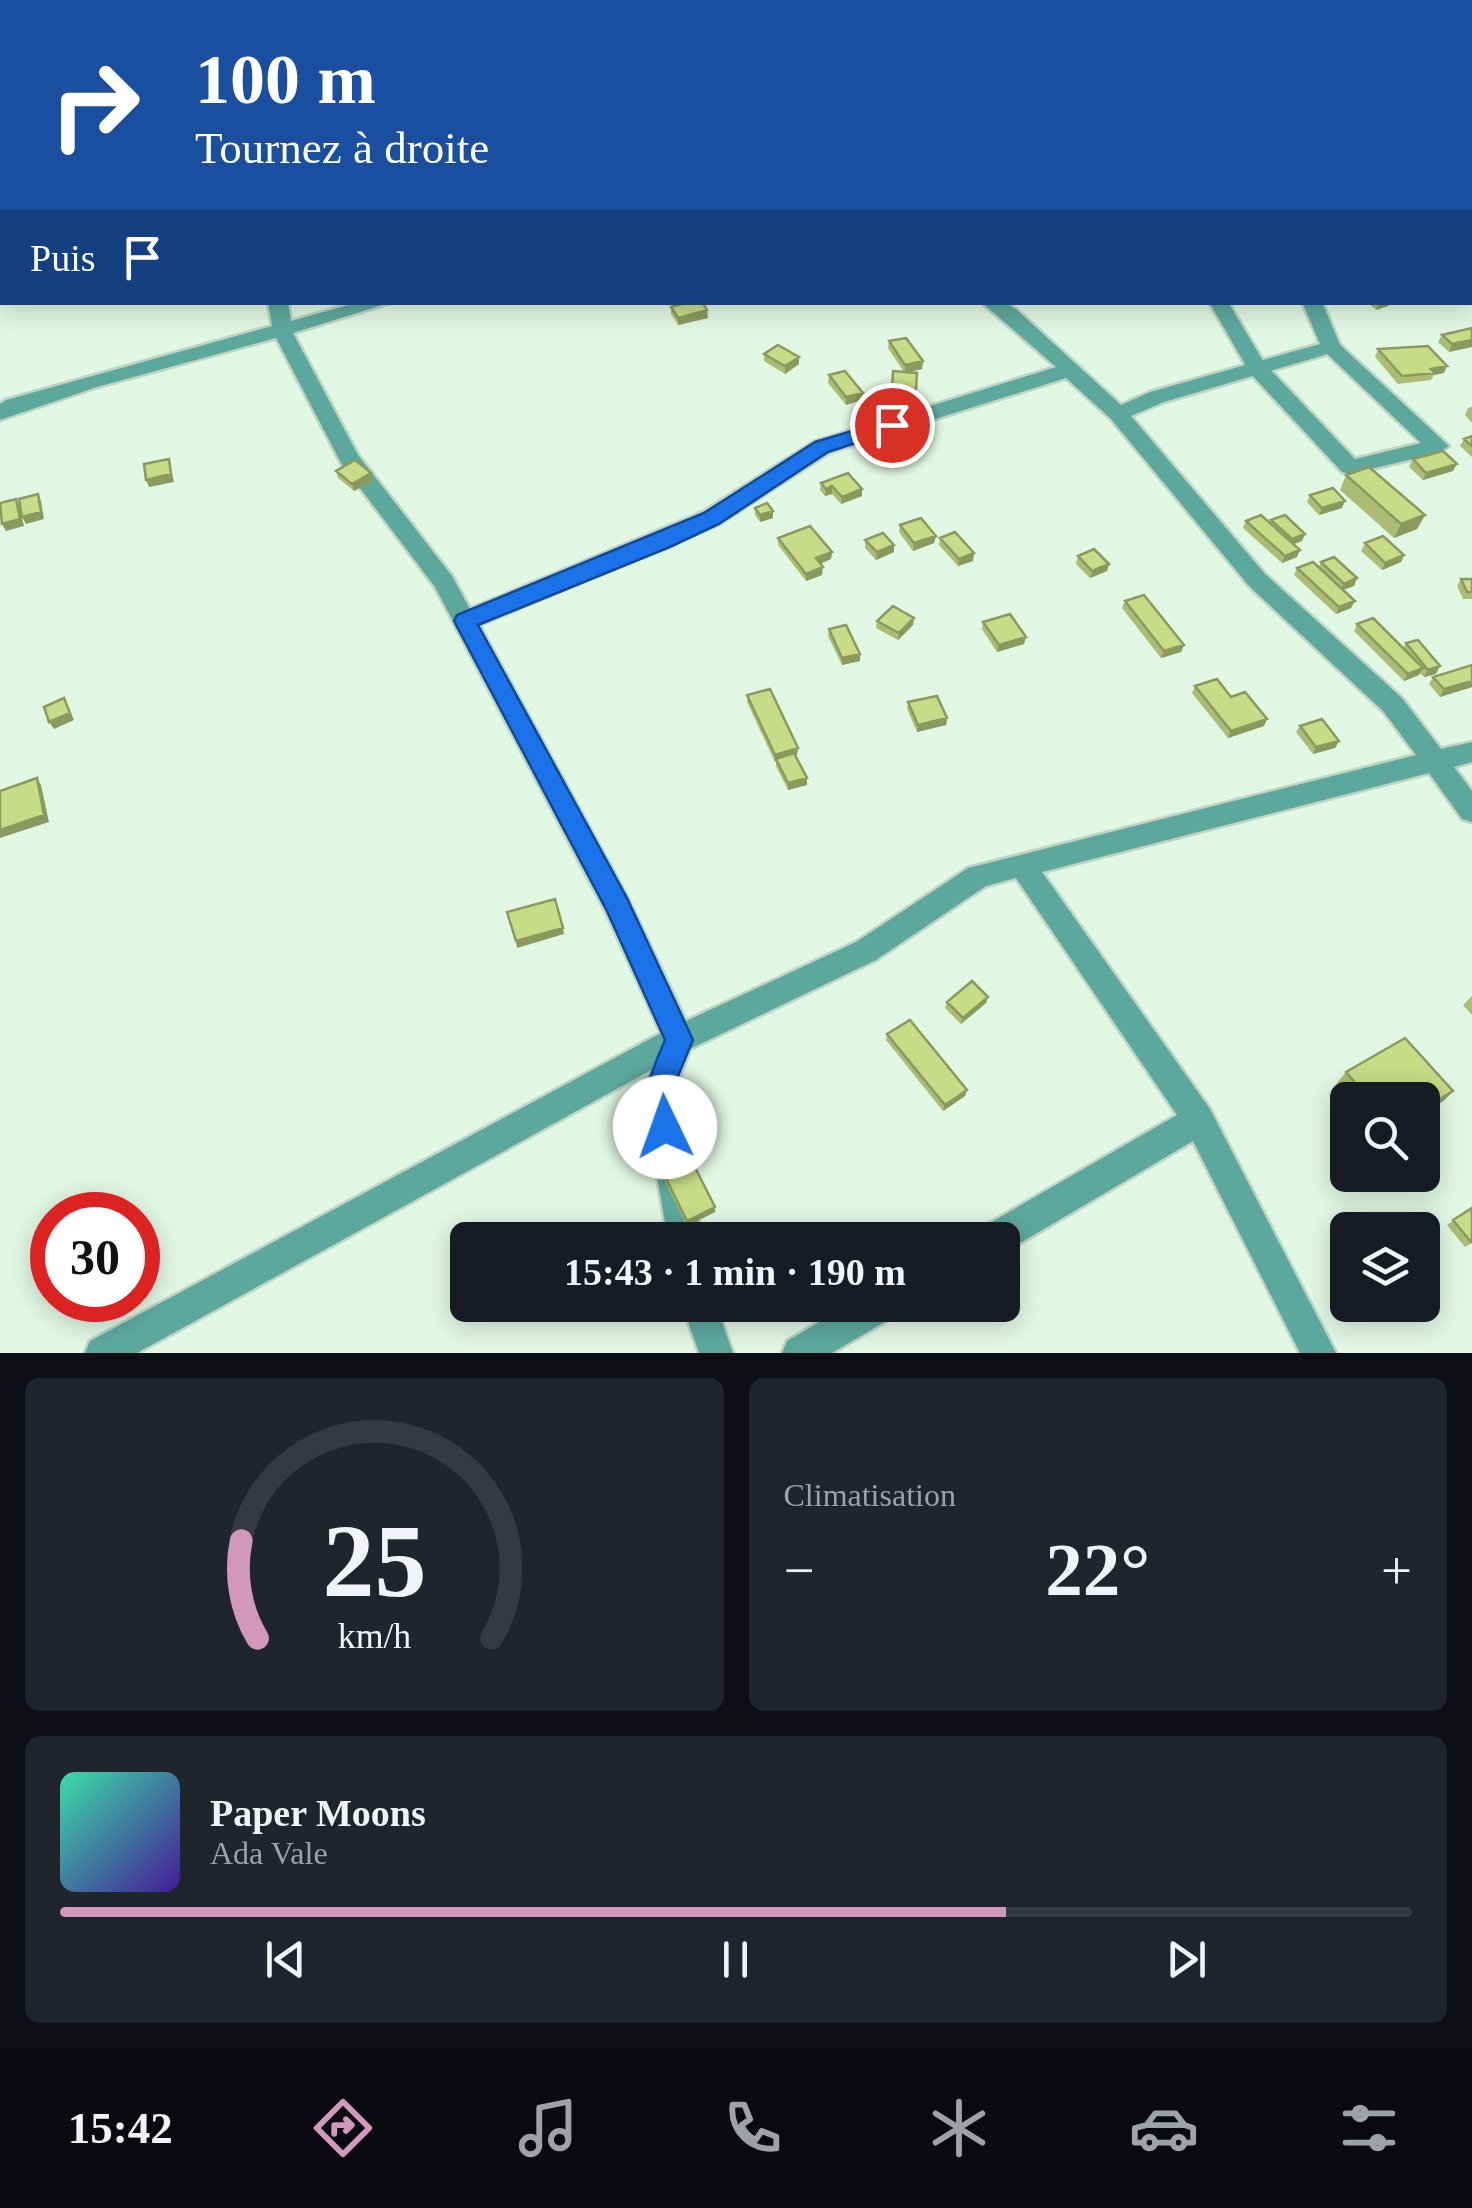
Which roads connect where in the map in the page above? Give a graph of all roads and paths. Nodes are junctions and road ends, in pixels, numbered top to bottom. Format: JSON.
{"nodes":[{"id":1,"x":278,"y":305,"type":"edge"},
{"id":2,"x":373,"y":305,"type":"edge"},
{"id":3,"x":995,"y":305,"type":"edge"},
{"id":4,"x":1220,"y":305,"type":"edge"},
{"id":5,"x":1313,"y":305,"type":"edge"},
{"id":6,"x":283,"y":332,"type":"junction"},
{"id":7,"x":1330,"y":347,"type":"junction"},
{"id":8,"x":1258,"y":368,"type":"junction"},
{"id":9,"x":1069,"y":370,"type":"junction"},
{"id":10,"x":0,"y":413,"type":"edge"},
{"id":11,"x":1118,"y":414,"type":"junction"},
{"id":12,"x":465,"y":621,"type":"junction"},
{"id":13,"x":1472,"y":752,"type":"edge"},
{"id":14,"x":1436,"y":761,"type":"junction"},
{"id":15,"x":1472,"y":811,"type":"edge"},
{"id":16,"x":1022,"y":865,"type":"junction"},
{"id":17,"x":679,"y":1040,"type":"junction"},
{"id":18,"x":1199,"y":1120,"type":"junction"},
{"id":19,"x":682,"y":1222,"type":"edge"},
{"id":20,"x":1020,"y":1224,"type":"edge"},
{"id":21,"x":705,"y":1322,"type":"edge"},
{"id":22,"x":852,"y":1322,"type":"edge"},
{"id":23,"x":102,"y":1353,"type":"edge"},
{"id":24,"x":716,"y":1353,"type":"edge"},
{"id":25,"x":799,"y":1353,"type":"edge"},
{"id":26,"x":1318,"y":1353,"type":"edge"}],
"edges":[{"from":1,"to":6,"type":"street"},
{"from":2,"to":6,"type":"street"},
{"from":3,"to":9,"type":"street"},
{"from":4,"to":8,"type":"street"},
{"from":5,"to":7,"type":"street"},
{"from":6,"to":10,"type":"street"},
{"from":6,"to":12,"type":"street"},
{"from":7,"to":8,"type":"street"},
{"from":7,"to":8,"type":"street"},
{"from":8,"to":11,"type":"street"},
{"from":9,"to":11,"type":"street"},
{"from":9,"to":12,"type":"street"},
{"from":11,"to":14,"type":"street"},
{"from":12,"to":17,"type":"street"},
{"from":13,"to":14,"type":"street"},
{"from":14,"to":15,"type":"street"},
{"from":14,"to":16,"type":"street"},
{"from":16,"to":17,"type":"street"},
{"from":16,"to":18,"type":"street"},
{"from":17,"to":19,"type":"street"},
{"from":17,"to":23,"type":"street"},
{"from":18,"to":20,"type":"street"},
{"from":18,"to":26,"type":"street"},
{"from":21,"to":24,"type":"street"},
{"from":22,"to":25,"type":"street"}]}
